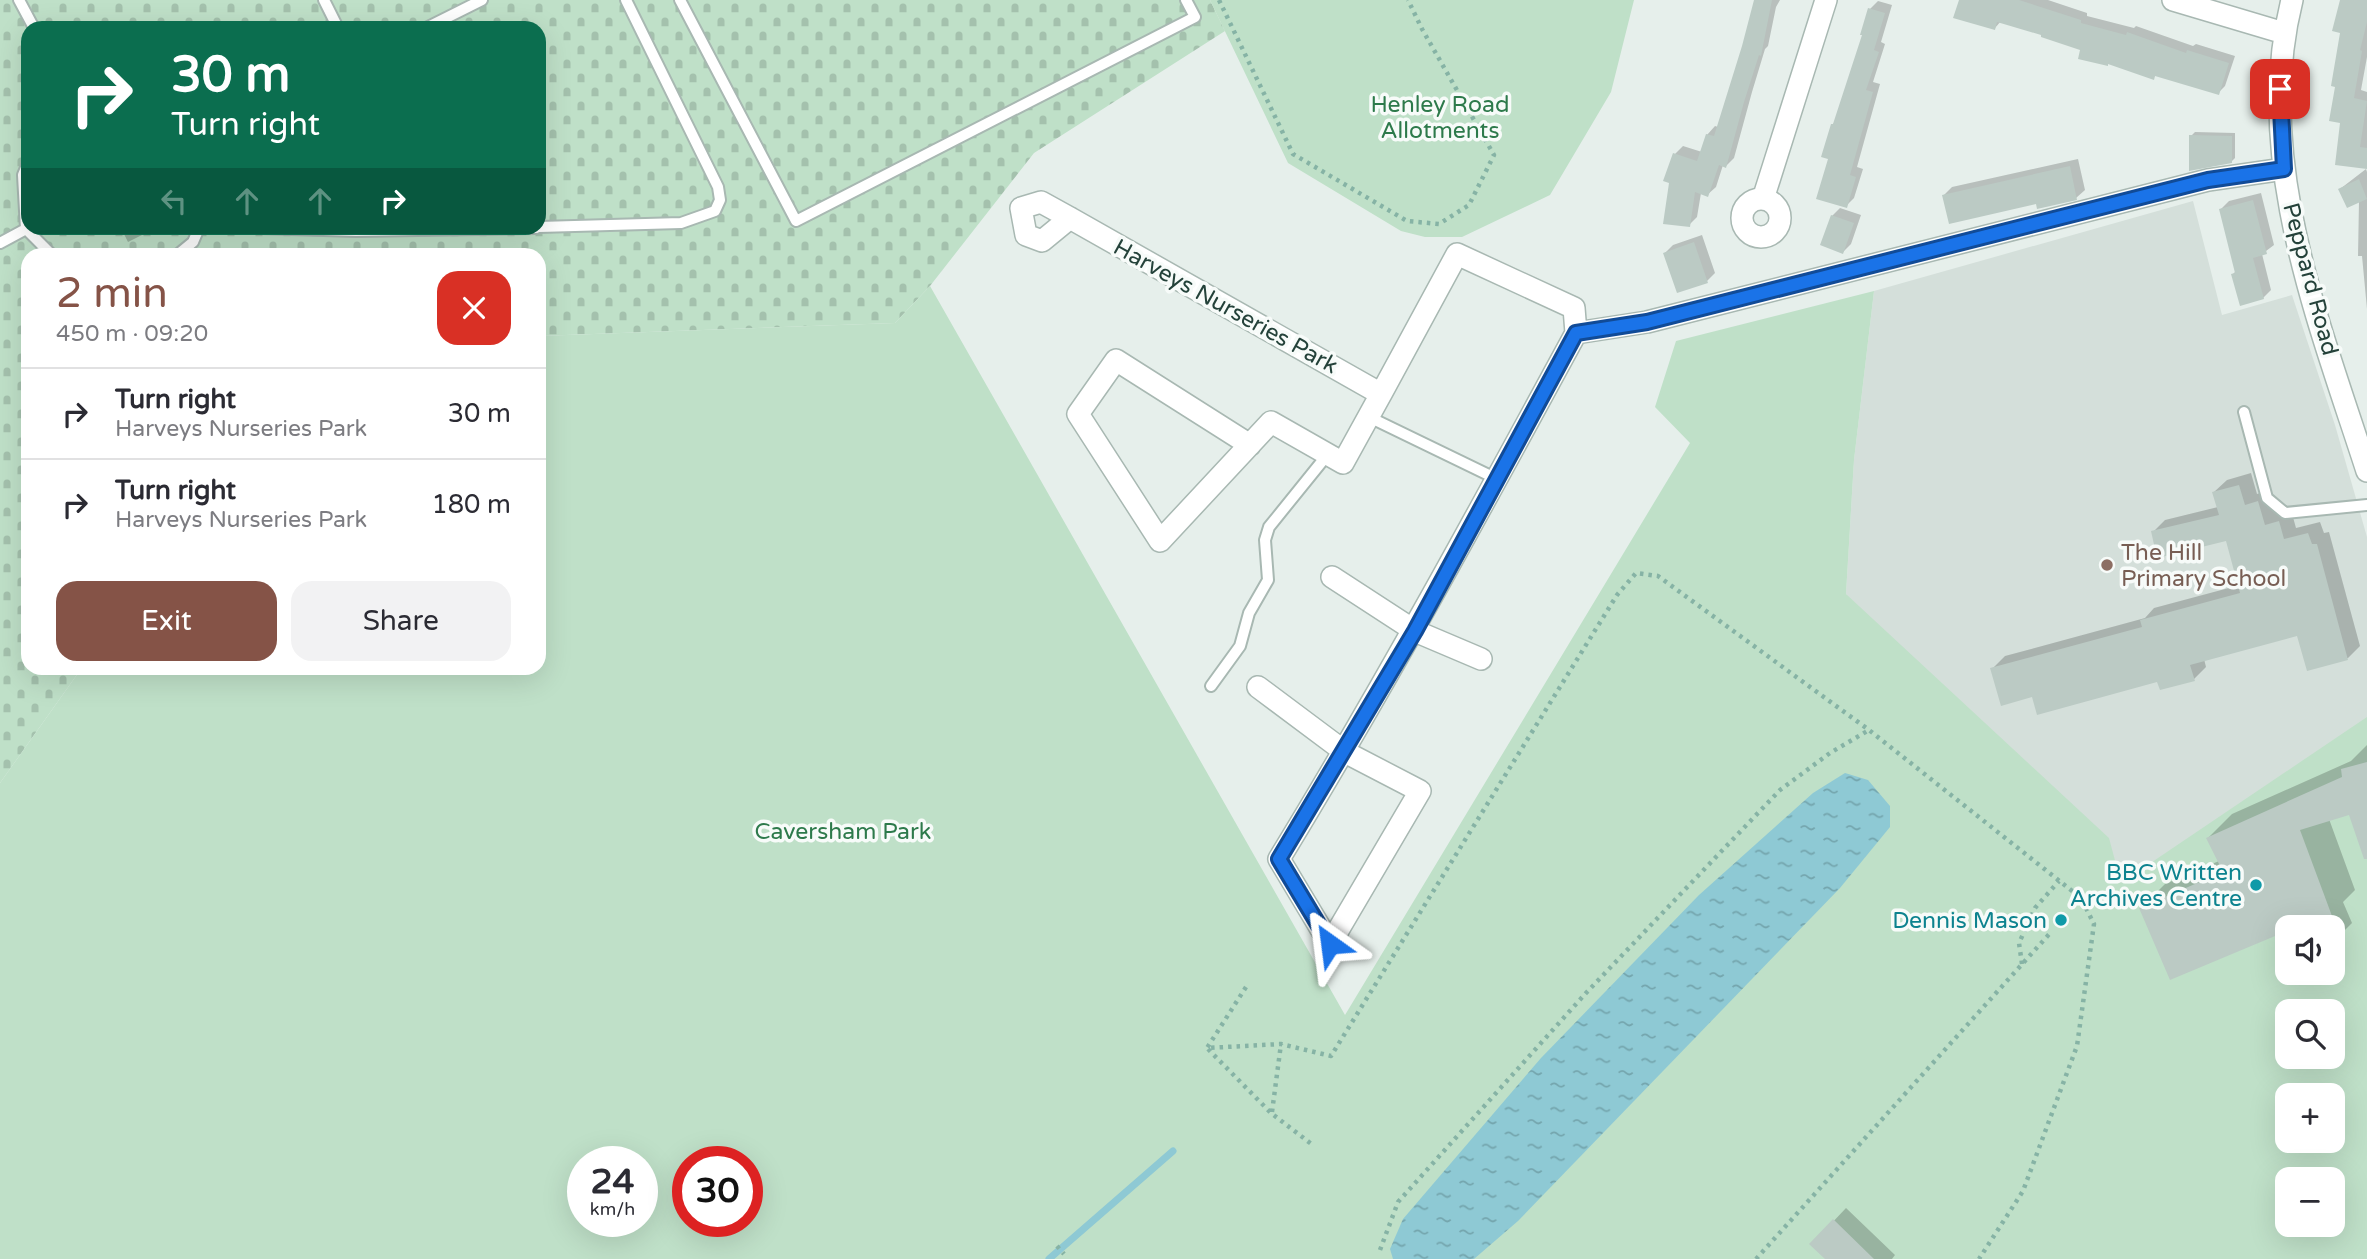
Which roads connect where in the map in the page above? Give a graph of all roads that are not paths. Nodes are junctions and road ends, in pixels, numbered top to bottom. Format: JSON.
{"nodes":[{"id":1,"x":19,"y":0,"type":"edge"},
{"id":2,"x":324,"y":0,"type":"edge"},
{"id":3,"x":482,"y":0,"type":"edge"},
{"id":4,"x":626,"y":0,"type":"edge"},
{"id":5,"x":680,"y":0,"type":"edge"},
{"id":6,"x":1186,"y":0,"type":"edge"},
{"id":7,"x":1826,"y":0,"type":"edge"},
{"id":8,"x":2173,"y":0,"type":"edge"},
{"id":9,"x":2292,"y":0,"type":"edge"},
{"id":10,"x":30,"y":21,"type":"edge"},
{"id":11,"x":334,"y":21,"type":"edge"},
{"id":12,"x":440,"y":21,"type":"edge"},
{"id":13,"x":2284,"y":33,"type":"junction"},
{"id":14,"x":2284,"y":169,"type":"junction"},
{"id":15,"x":1763,"y":199,"type":"dead end"},
{"id":16,"x":1070,"y":218,"type":"dead end"},
{"id":17,"x":546,"y":227,"type":"edge"},
{"id":18,"x":21,"y":232,"type":"edge"},
{"id":19,"x":32,"y":235,"type":"edge"},
{"id":20,"x":0,"y":243,"type":"edge"},
{"id":21,"x":45,"y":248,"type":"edge"},
{"id":22,"x":1576,"y":333,"type":"junction"},
{"id":23,"x":1381,"y":394,"type":"junction"},
{"id":24,"x":2244,"y":412,"type":"dead end"},
{"id":25,"x":1368,"y":416,"type":"junction"},
{"id":26,"x":1250,"y":445,"type":"junction"},
{"id":27,"x":1328,"y":454,"type":"junction"},
{"id":28,"x":2367,"y":471,"type":"edge"},
{"id":29,"x":1497,"y":479,"type":"junction"},
{"id":30,"x":2367,"y":505,"type":"edge"},
{"id":31,"x":1332,"y":577,"type":"dead end"},
{"id":32,"x":1415,"y":631,"type":"junction"},
{"id":33,"x":1480,"y":659,"type":"dead end"},
{"id":34,"x":1211,"y":686,"type":"dead end"},
{"id":35,"x":1258,"y":687,"type":"dead end"},
{"id":36,"x":1345,"y":752,"type":"junction"}],
"edges":[{"from":1,"to":10,"type":"lane"},
{"from":2,"to":11,"type":"lane"},
{"from":3,"to":12,"type":"lane"},
{"from":4,"to":17,"type":"lane"},
{"from":5,"to":6,"type":"lane"},
{"from":7,"to":15,"type":"street"},
{"from":8,"to":13,"type":"street"},
{"from":9,"to":13,"type":"street","name":"Peppard Road"},
{"from":13,"to":14,"type":"street","name":"Peppard Road"},
{"from":14,"to":22,"type":"street"},
{"from":14,"to":28,"type":"street","name":"Peppard Road"},
{"from":16,"to":23,"type":"street","name":"Harveys Nurseries Park"},
{"from":18,"to":20,"type":"lane"},
{"from":19,"to":21,"type":"lane"},
{"from":22,"to":23,"type":"street"},
{"from":22,"to":29,"type":"street"},
{"from":23,"to":25,"type":"street"},
{"from":24,"to":30,"type":"lane"},
{"from":25,"to":27,"type":"street"},
{"from":25,"to":29,"type":"lane"},
{"from":26,"to":26,"type":"street"},
{"from":26,"to":27,"type":"street"},
{"from":27,"to":34,"type":"lane"},
{"from":29,"to":32,"type":"street"},
{"from":31,"to":32,"type":"street"},
{"from":32,"to":33,"type":"street"},
{"from":32,"to":36,"type":"street"},
{"from":35,"to":36,"type":"street"},
{"from":36,"to":36,"type":"street"}]}
